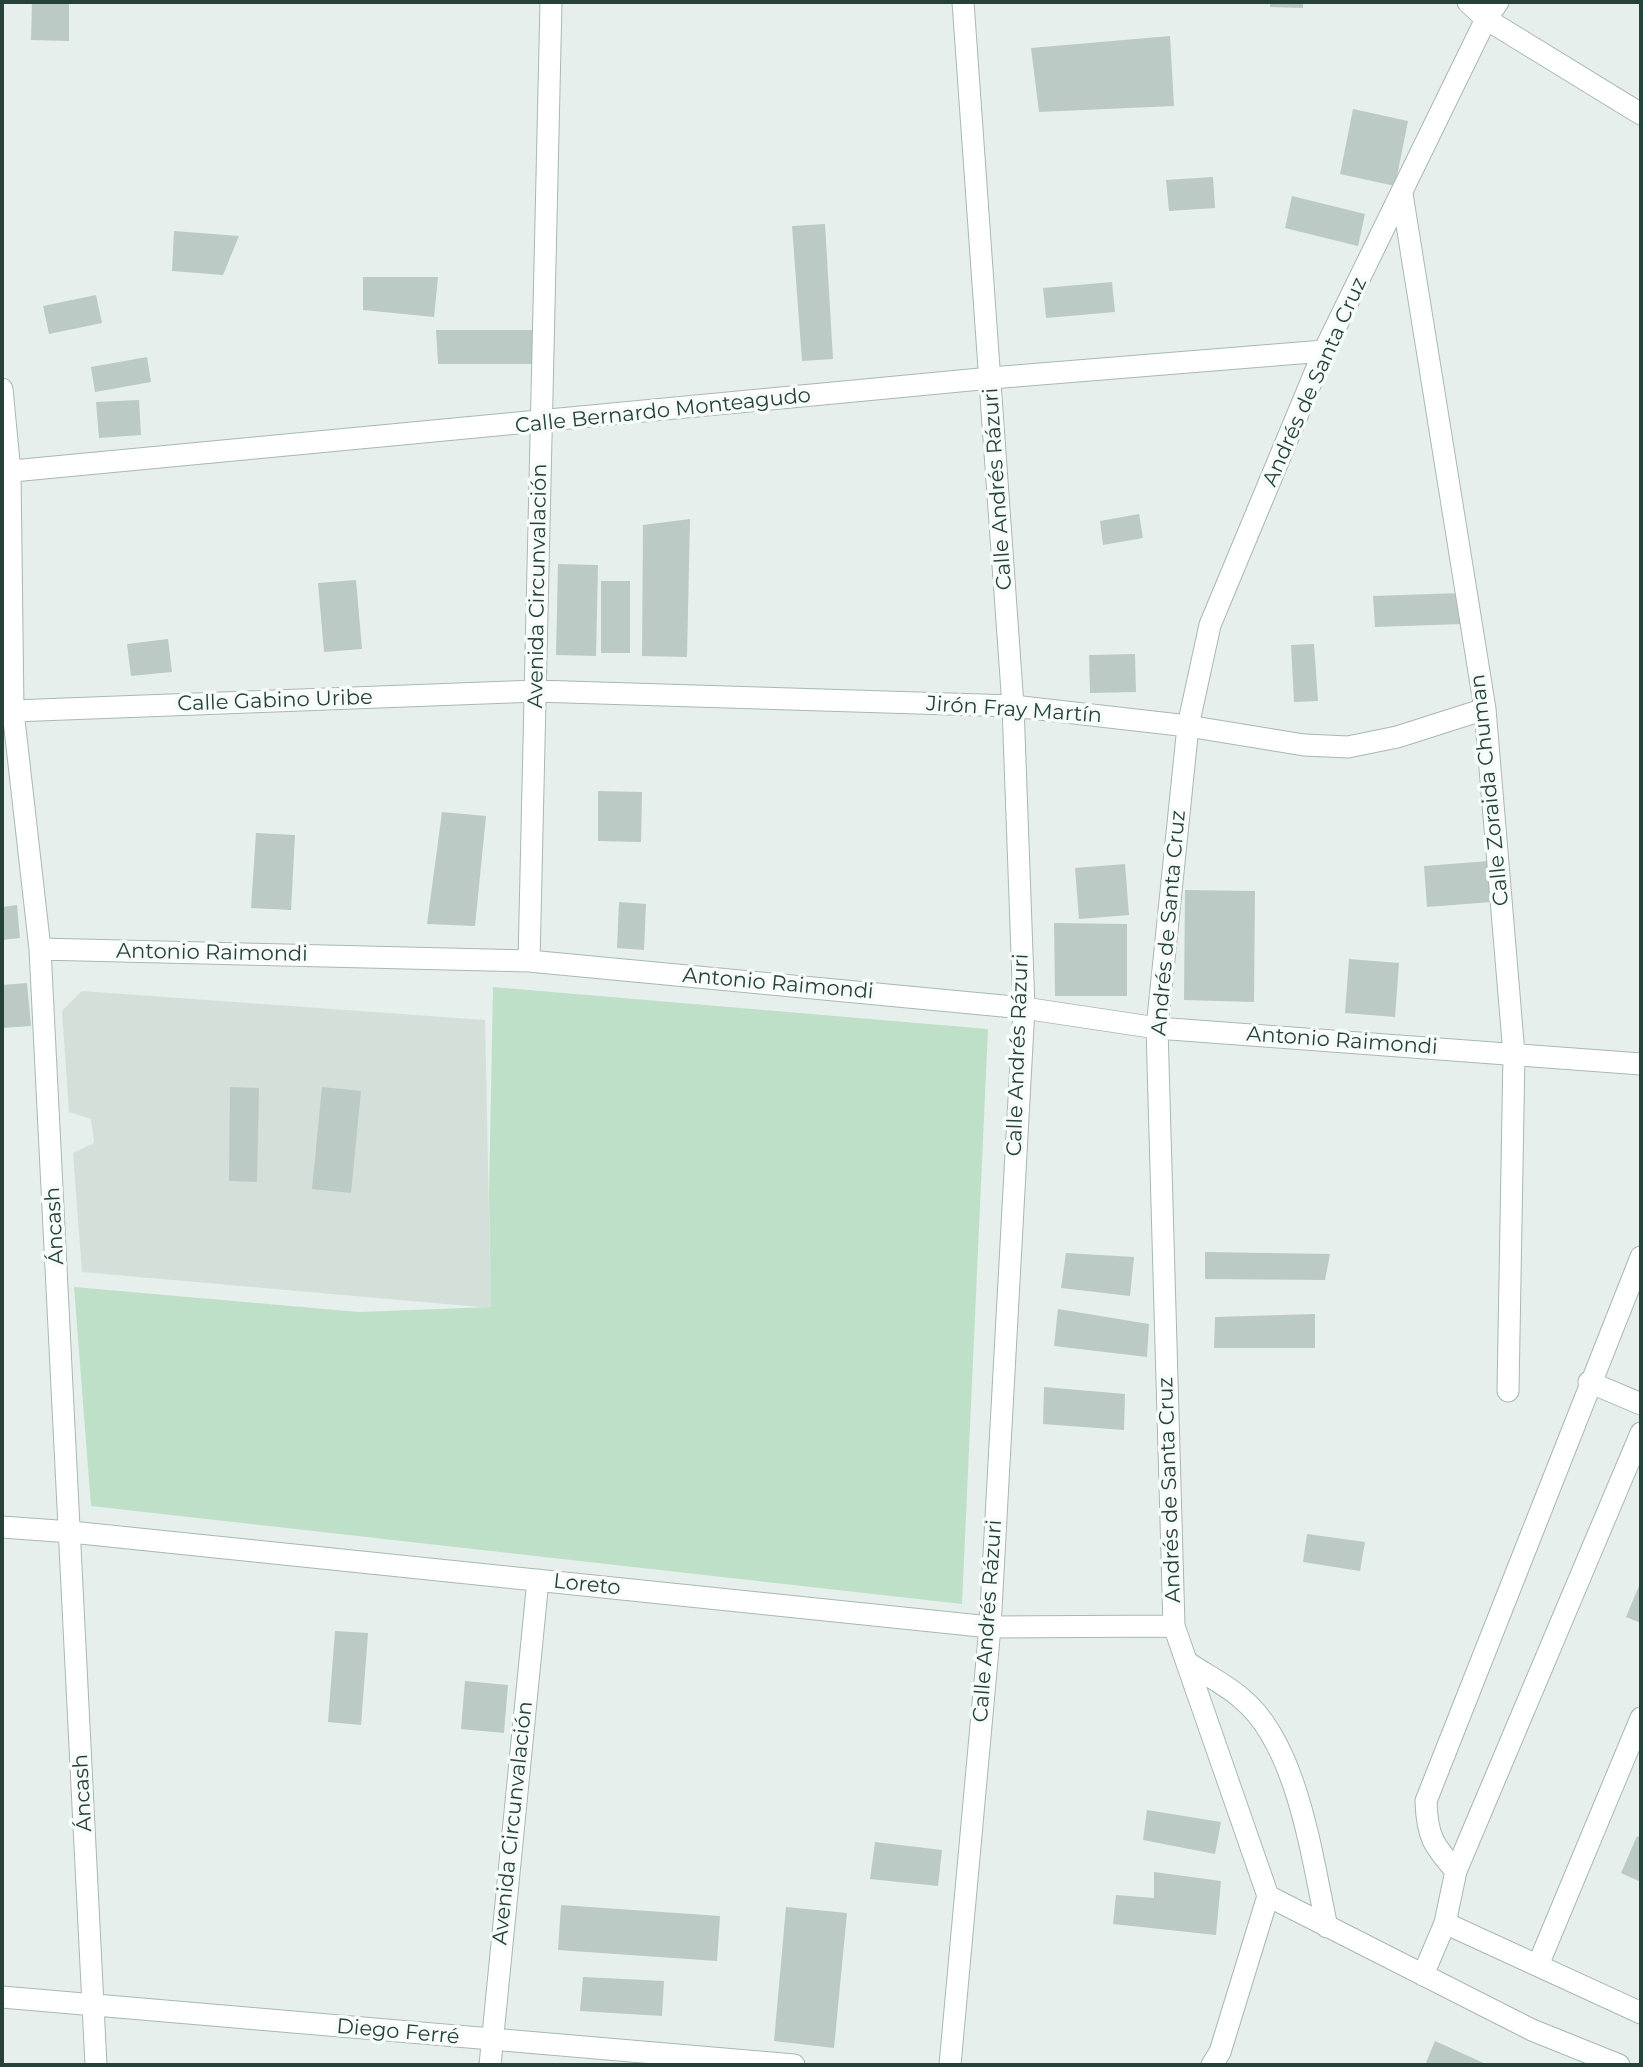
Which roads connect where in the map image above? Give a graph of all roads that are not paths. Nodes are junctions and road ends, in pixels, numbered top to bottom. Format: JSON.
{"nodes":[{"id":1,"x":551,"y":2,"type":"edge"},
{"id":2,"x":962,"y":2,"type":"edge"},
{"id":3,"x":1468,"y":2,"type":"edge"},
{"id":4,"x":1492,"y":10,"type":"edge"},
{"id":5,"x":1641,"y":114,"type":"edge"},
{"id":6,"x":1402,"y":194,"type":"junction"},
{"id":7,"x":1324,"y":351,"type":"junction"},
{"id":8,"x":991,"y":378,"type":"junction"},
{"id":9,"x":2,"y":389,"type":"edge"},
{"id":10,"x":541,"y":423,"type":"junction"},
{"id":11,"x":6,"y":472,"type":"edge"},
{"id":12,"x":536,"y":691,"type":"junction"},
{"id":13,"x":1013,"y":706,"type":"junction"},
{"id":14,"x":1485,"y":709,"type":"junction"},
{"id":15,"x":13,"y":711,"type":"junction"},
{"id":16,"x":1188,"y":726,"type":"junction"},
{"id":17,"x":40,"y":949,"type":"junction"},
{"id":18,"x":529,"y":961,"type":"junction"},
{"id":19,"x":1024,"y":1008,"type":"junction"},
{"id":20,"x":1157,"y":1028,"type":"junction"},
{"id":21,"x":1514,"y":1054,"type":"junction"},
{"id":22,"x":1641,"y":1064,"type":"edge"},
{"id":23,"x":1641,"y":1257,"type":"edge"},
{"id":24,"x":1589,"y":1382,"type":"junction"},
{"id":25,"x":1508,"y":1391,"type":"dead end"},
{"id":26,"x":1641,"y":1404,"type":"edge"},
{"id":27,"x":1641,"y":1433,"type":"edge"},
{"id":28,"x":2,"y":1527,"type":"edge"},
{"id":29,"x":72,"y":1532,"type":"junction"},
{"id":30,"x":538,"y":1580,"type":"junction"},
{"id":31,"x":1174,"y":1626,"type":"junction"},
{"id":32,"x":990,"y":1627,"type":"junction"},
{"id":33,"x":1186,"y":1662,"type":"junction"},
{"id":34,"x":1641,"y":1718,"type":"edge"},
{"id":35,"x":1456,"y":1871,"type":"junction"},
{"id":36,"x":1268,"y":1896,"type":"junction"},
{"id":37,"x":1445,"y":1923,"type":"junction"},
{"id":38,"x":1327,"y":1927,"type":"junction"},
{"id":39,"x":1538,"y":1965,"type":"junction"},
{"id":40,"x":1423,"y":1975,"type":"junction"},
{"id":41,"x":2,"y":1997,"type":"edge"},
{"id":42,"x":93,"y":2007,"type":"junction"},
{"id":43,"x":1641,"y":2013,"type":"edge"},
{"id":44,"x":492,"y":2040,"type":"junction"},
{"id":45,"x":96,"y":2065,"type":"edge"},
{"id":46,"x":490,"y":2065,"type":"edge"},
{"id":47,"x":794,"y":2065,"type":"edge"},
{"id":48,"x":950,"y":2065,"type":"edge"},
{"id":49,"x":1212,"y":2065,"type":"edge"},
{"id":50,"x":1619,"y":2065,"type":"edge"}],
"edges":[{"from":1,"to":10,"type":"street","name":"Avenida Circunvalación"},
{"from":2,"to":8,"type":"street","name":"Calle Andrés Rázuri"},
{"from":3,"to":4,"type":"street"},
{"from":4,"to":5,"type":"street"},
{"from":4,"to":6,"type":"street","name":"Andrés de Santa Cruz"},
{"from":6,"to":7,"type":"street","name":"Andrés de Santa Cruz"},
{"from":6,"to":14,"type":"street","name":"Calle Zoraida Chuman"},
{"from":7,"to":8,"type":"street","name":"Calle Bernardo Monteagudo"},
{"from":7,"to":16,"type":"street","name":"Andrés de Santa Cruz"},
{"from":8,"to":10,"type":"street","name":"Calle Bernardo Monteagudo"},
{"from":8,"to":13,"type":"street","name":"Calle Andrés Rázuri"},
{"from":9,"to":11,"type":"street","name":"Áncash"},
{"from":10,"to":11,"type":"street","name":"Calle Bernardo Monteagudo"},
{"from":10,"to":12,"type":"street","name":"Avenida Circunvalación"},
{"from":11,"to":15,"type":"street","name":"Áncash"},
{"from":12,"to":13,"type":"street","name":"Jirón Fray Martín"},
{"from":12,"to":15,"type":"street","name":"Calle Gabino Uribe"},
{"from":12,"to":18,"type":"street","name":"Avenida Circunvalación"},
{"from":13,"to":16,"type":"street","name":"Jirón Fray Martín"},
{"from":13,"to":19,"type":"street","name":"Calle Andrés Rázuri"},
{"from":14,"to":16,"type":"street","name":"Jirón Fray Martín"},
{"from":14,"to":21,"type":"street","name":"Calle Zoraida Chuman"},
{"from":15,"to":17,"type":"street","name":"Áncash"},
{"from":16,"to":20,"type":"street","name":"Andrés de Santa Cruz"},
{"from":17,"to":18,"type":"street","name":"Antonio Raimondi"},
{"from":17,"to":29,"type":"street","name":"Áncash"},
{"from":18,"to":19,"type":"street","name":"Antonio Raimondi"},
{"from":19,"to":20,"type":"street","name":"Antonio Raimondi"},
{"from":19,"to":32,"type":"street","name":"Calle Andrés Rázuri"},
{"from":20,"to":21,"type":"street","name":"Antonio Raimondi"},
{"from":20,"to":31,"type":"street","name":"Andrés de Santa Cruz"},
{"from":21,"to":22,"type":"street","name":"Antonio Raimondi"},
{"from":21,"to":25,"type":"street","name":"Calle Zoraida Chuman"},
{"from":23,"to":24,"type":"street"},
{"from":24,"to":26,"type":"street"},
{"from":24,"to":35,"type":"street"},
{"from":27,"to":35,"type":"street"},
{"from":28,"to":29,"type":"street","name":"Loreto"},
{"from":29,"to":30,"type":"street","name":"Loreto"},
{"from":29,"to":42,"type":"street","name":"Áncash"},
{"from":30,"to":32,"type":"street","name":"Loreto"},
{"from":30,"to":44,"type":"street","name":"Avenida Circunvalación"},
{"from":31,"to":32,"type":"street","name":"Loreto"},
{"from":31,"to":33,"type":"street","name":"Andrés de Santa Cruz"},
{"from":32,"to":48,"type":"street","name":"Calle Andrés Rázuri"},
{"from":33,"to":36,"type":"street","name":"Andrés de Santa Cruz"},
{"from":33,"to":38,"type":"street"},
{"from":34,"to":39,"type":"street"},
{"from":35,"to":37,"type":"street"},
{"from":36,"to":38,"type":"street"},
{"from":36,"to":49,"type":"street"},
{"from":37,"to":39,"type":"street"},
{"from":37,"to":40,"type":"street"},
{"from":38,"to":40,"type":"street"},
{"from":39,"to":43,"type":"street"},
{"from":40,"to":50,"type":"street"},
{"from":41,"to":42,"type":"street","name":"Diego Ferré"},
{"from":42,"to":44,"type":"street","name":"Diego Ferré"},
{"from":42,"to":45,"type":"street","name":"Áncash"},
{"from":44,"to":46,"type":"street","name":"Avenida Circunvalación"},
{"from":44,"to":47,"type":"street","name":"Diego Ferré"}]}
